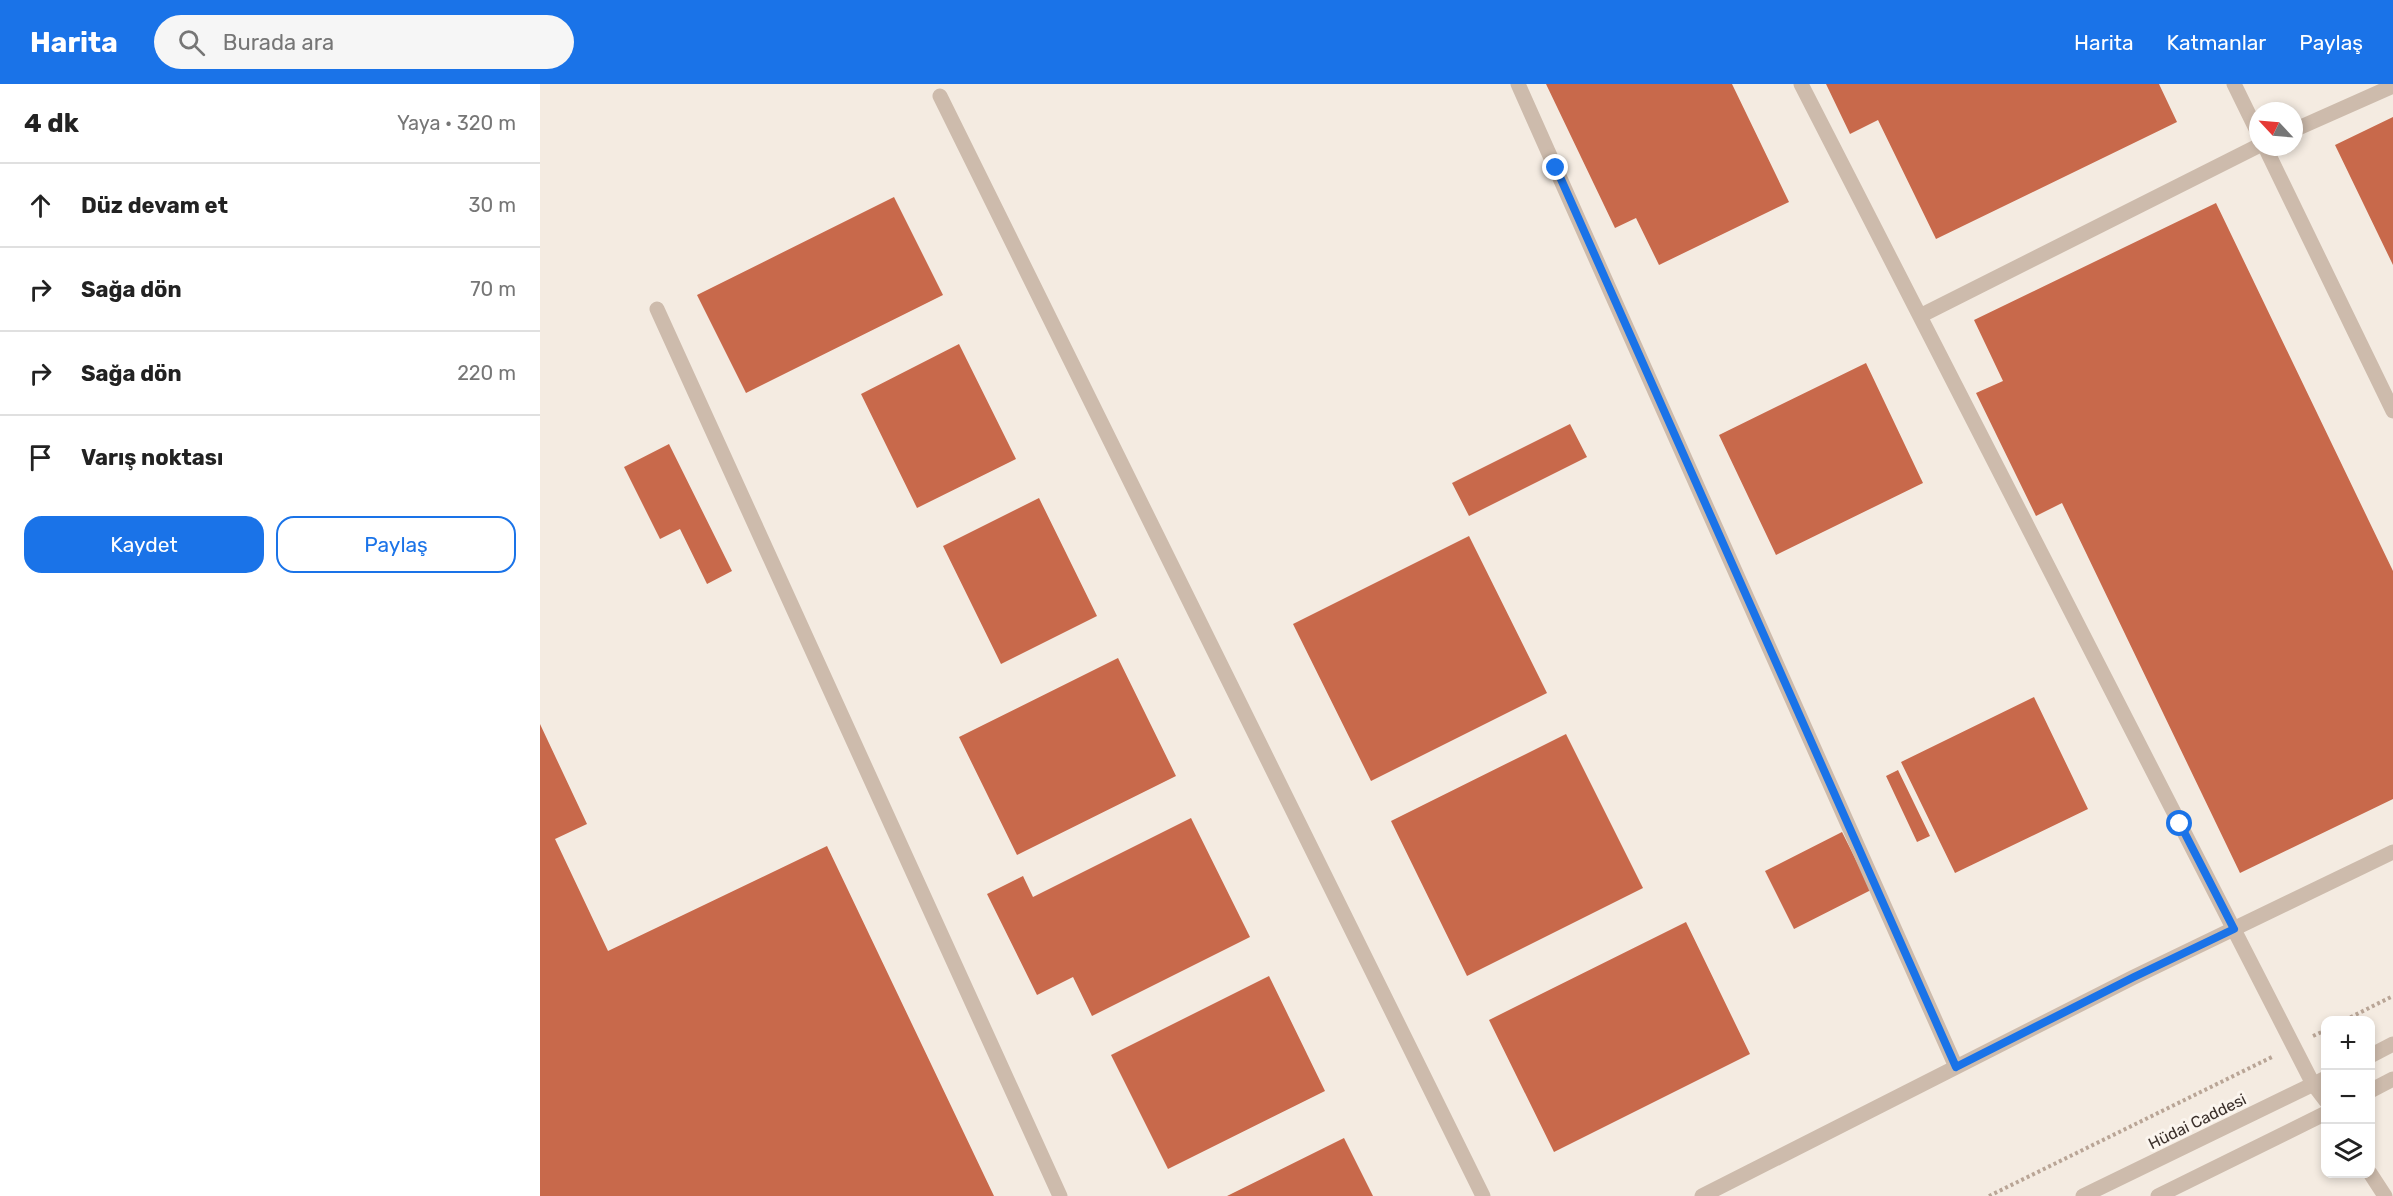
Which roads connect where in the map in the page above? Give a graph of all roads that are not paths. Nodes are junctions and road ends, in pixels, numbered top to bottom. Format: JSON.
{"nodes":[{"id":1,"x":1518,"y":84,"type":"edge"},
{"id":2,"x":1801,"y":84,"type":"edge"},
{"id":3,"x":2234,"y":84,"type":"edge"},
{"id":4,"x":2393,"y":86,"type":"edge"},
{"id":5,"x":940,"y":96,"type":"dead end"},
{"id":6,"x":2249,"y":115,"type":"edge"},
{"id":7,"x":2303,"y":126,"type":"edge"},
{"id":8,"x":2249,"y":151,"type":"edge"},
{"id":9,"x":2269,"y":156,"type":"edge"},
{"id":10,"x":657,"y":309,"type":"dead end"},
{"id":11,"x":1920,"y":316,"type":"junction"},
{"id":12,"x":2393,"y":411,"type":"edge"},
{"id":13,"x":2393,"y":852,"type":"edge"},
{"id":14,"x":2234,"y":929,"type":"junction"},
{"id":15,"x":2393,"y":1044,"type":"edge"},
{"id":16,"x":2375,"y":1053,"type":"edge"},
{"id":17,"x":1956,"y":1067,"type":"junction"},
{"id":18,"x":2393,"y":1079,"type":"edge"},
{"id":19,"x":2319,"y":1081,"type":"edge"},
{"id":20,"x":2375,"y":1088,"type":"edge"},
{"id":21,"x":2321,"y":1115,"type":"edge"},
{"id":22,"x":2373,"y":1178,"type":"edge"},
{"id":23,"x":1060,"y":1196,"type":"edge"},
{"id":24,"x":1484,"y":1196,"type":"edge"},
{"id":25,"x":1702,"y":1196,"type":"edge"},
{"id":26,"x":2083,"y":1196,"type":"edge"},
{"id":27,"x":2158,"y":1196,"type":"edge"},
{"id":28,"x":2385,"y":1196,"type":"edge"}],
"edges":[{"from":1,"to":17,"type":"street"},
{"from":2,"to":11,"type":"street"},
{"from":3,"to":6,"type":"street"},
{"from":4,"to":7,"type":"street"},
{"from":5,"to":24,"type":"street"},
{"from":8,"to":11,"type":"street"},
{"from":9,"to":12,"type":"street"},
{"from":10,"to":23,"type":"street"},
{"from":11,"to":14,"type":"street"},
{"from":13,"to":14,"type":"street"},
{"from":14,"to":17,"type":"street"},
{"from":14,"to":19,"type":"street"},
{"from":15,"to":16,"type":"street"},
{"from":17,"to":25,"type":"street"},
{"from":18,"to":20,"type":"street"},
{"from":19,"to":26,"type":"street","name":"Hüdai Caddesi"},
{"from":21,"to":27,"type":"street"},
{"from":22,"to":28,"type":"street"}]}
